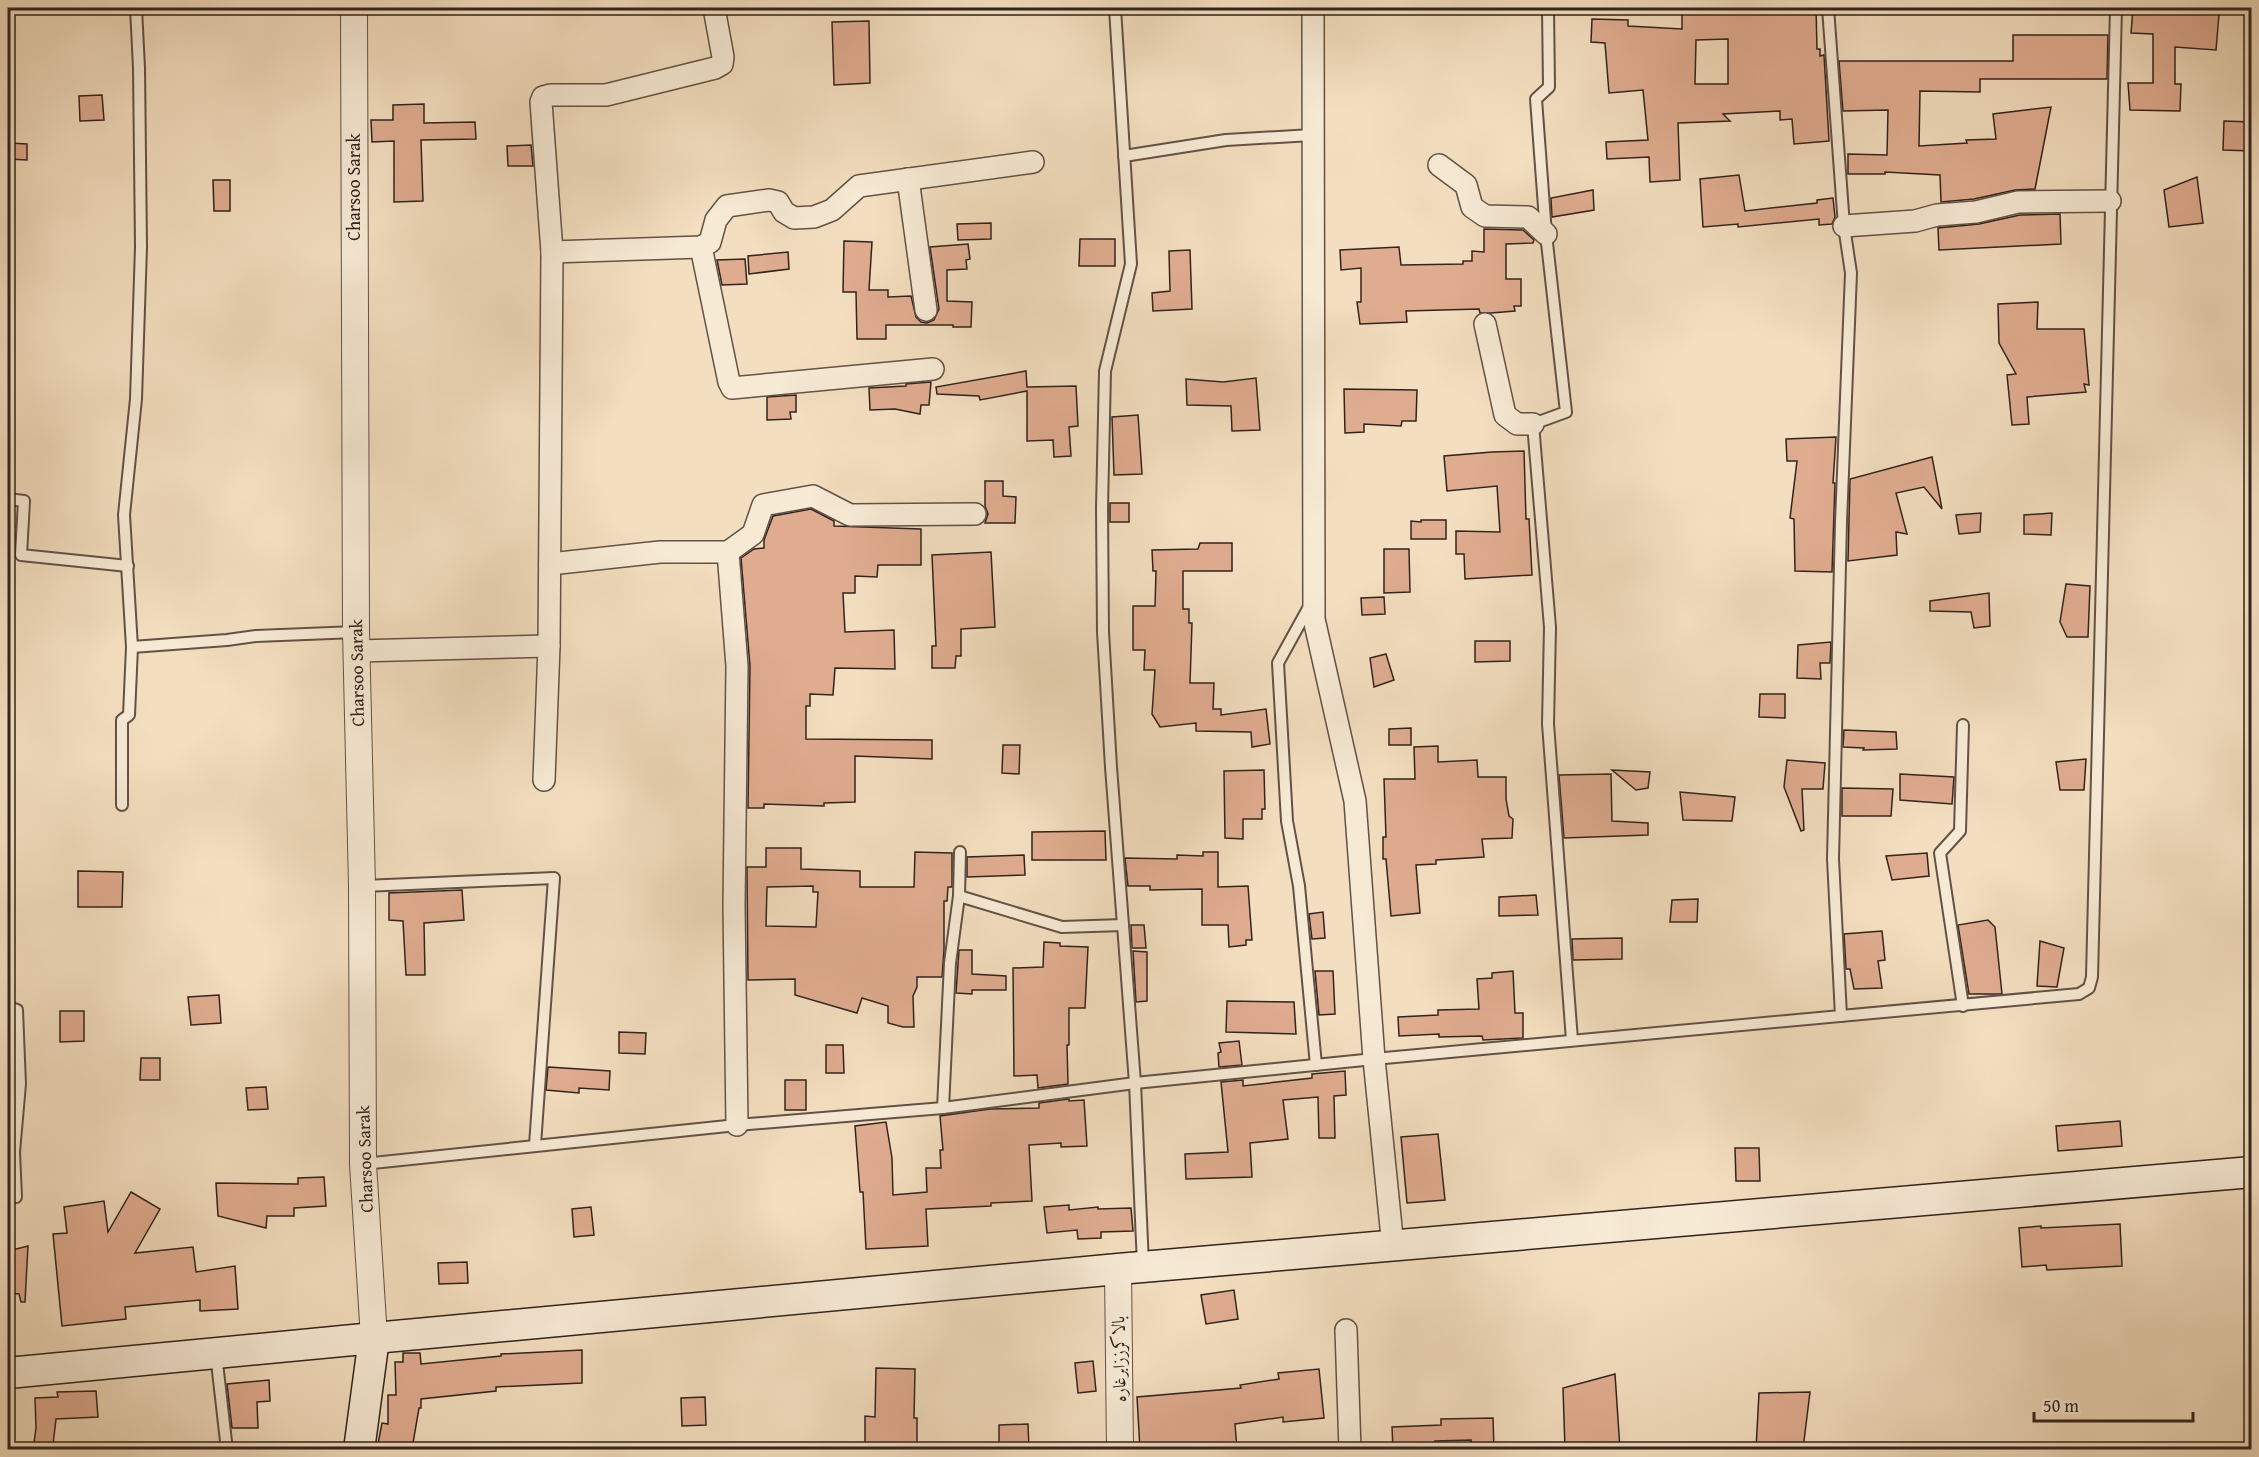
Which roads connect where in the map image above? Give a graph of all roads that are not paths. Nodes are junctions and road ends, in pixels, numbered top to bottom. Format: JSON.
{"nodes":[{"id":1,"x":136,"y":8,"type":"edge"},
{"id":2,"x":354,"y":8,"type":"edge"},
{"id":3,"x":714,"y":8,"type":"edge"},
{"id":4,"x":1115,"y":8,"type":"edge"},
{"id":5,"x":1313,"y":8,"type":"edge"},
{"id":6,"x":1548,"y":8,"type":"edge"},
{"id":7,"x":1828,"y":8,"type":"edge"},
{"id":8,"x":2116,"y":8,"type":"edge"},
{"id":9,"x":1312,"y":135,"type":"junction"},
{"id":10,"x":1124,"y":156,"type":"junction"},
{"id":11,"x":1033,"y":162,"type":"dead end"},
{"id":12,"x":1439,"y":165,"type":"dead end"},
{"id":13,"x":908,"y":180,"type":"junction"},
{"id":14,"x":2110,"y":201,"type":"junction"},
{"id":15,"x":1844,"y":226,"type":"junction"},
{"id":16,"x":1546,"y":234,"type":"junction"},
{"id":17,"x":701,"y":248,"type":"junction"},
{"id":18,"x":552,"y":252,"type":"junction"},
{"id":19,"x":926,"y":310,"type":"dead end"},
{"id":20,"x":1485,"y":324,"type":"dead end"},
{"id":21,"x":933,"y":369,"type":"dead end"},
{"id":22,"x":1533,"y":424,"type":"junction"},
{"id":23,"x":8,"y":499,"type":"edge"},
{"id":24,"x":975,"y":514,"type":"dead end"},
{"id":25,"x":728,"y":552,"type":"junction"},
{"id":26,"x":550,"y":564,"type":"junction"},
{"id":27,"x":128,"y":566,"type":"junction"},
{"id":28,"x":1314,"y":597,"type":"junction"},
{"id":29,"x":356,"y":642,"type":"junction"},
{"id":30,"x":132,"y":646,"type":"junction"},
{"id":31,"x":549,"y":646,"type":"junction"},
{"id":32,"x":1963,"y":725,"type":"dead end"},
{"id":33,"x":544,"y":780,"type":"dead end"},
{"id":34,"x":122,"y":805,"type":"dead end"},
{"id":35,"x":960,"y":852,"type":"dead end"},
{"id":36,"x":362,"y":886,"type":"junction"},
{"id":37,"x":959,"y":896,"type":"junction"},
{"id":38,"x":1123,"y":925,"type":"junction"},
{"id":39,"x":1962,"y":1006,"type":"junction"},
{"id":40,"x":8,"y":1007,"type":"edge"},
{"id":41,"x":1841,"y":1016,"type":"junction"},
{"id":42,"x":1572,"y":1040,"type":"junction"},
{"id":43,"x":1374,"y":1059,"type":"junction"},
{"id":44,"x":1316,"y":1065,"type":"junction"},
{"id":45,"x":1136,"y":1083,"type":"junction"},
{"id":46,"x":943,"y":1108,"type":"junction"},
{"id":47,"x":737,"y":1125,"type":"junction"},
{"id":48,"x":535,"y":1145,"type":"junction"},
{"id":49,"x":363,"y":1164,"type":"junction"},
{"id":50,"x":2252,"y":1172,"type":"edge"},
{"id":51,"x":16,"y":1197,"type":"dead end"},
{"id":52,"x":1393,"y":1247,"type":"junction"},
{"id":53,"x":1130,"y":1268,"type":"junction"},
{"id":54,"x":1346,"y":1330,"type":"dead end"},
{"id":55,"x":374,"y":1338,"type":"junction"},
{"id":56,"x":216,"y":1353,"type":"junction"},
{"id":57,"x":8,"y":1373,"type":"edge"},
{"id":58,"x":227,"y":1449,"type":"edge"},
{"id":59,"x":359,"y":1449,"type":"edge"},
{"id":60,"x":1120,"y":1449,"type":"edge"},
{"id":61,"x":1350,"y":1449,"type":"edge"}],
"edges":[{"from":1,"to":27,"type":"lane"},
{"from":2,"to":29,"type":"street","name":"Charsoo Sarak"},
{"from":3,"to":18,"type":"street"},
{"from":4,"to":10,"type":"lane"},
{"from":5,"to":9,"type":"street"},
{"from":6,"to":16,"type":"lane"},
{"from":7,"to":15,"type":"lane"},
{"from":8,"to":14,"type":"lane"},
{"from":9,"to":10,"type":"lane"},
{"from":9,"to":28,"type":"street"},
{"from":10,"to":38,"type":"lane"},
{"from":11,"to":13,"type":"street"},
{"from":12,"to":16,"type":"street"},
{"from":13,"to":17,"type":"street"},
{"from":13,"to":19,"type":"street"},
{"from":14,"to":15,"type":"street"},
{"from":14,"to":39,"type":"lane"},
{"from":15,"to":41,"type":"lane"},
{"from":16,"to":22,"type":"lane"},
{"from":17,"to":18,"type":"street"},
{"from":17,"to":21,"type":"street"},
{"from":18,"to":26,"type":"street"},
{"from":20,"to":22,"type":"street"},
{"from":22,"to":42,"type":"lane"},
{"from":23,"to":27,"type":"lane"},
{"from":24,"to":25,"type":"street"},
{"from":25,"to":26,"type":"street"},
{"from":25,"to":47,"type":"street"},
{"from":26,"to":31,"type":"street"},
{"from":27,"to":30,"type":"lane"},
{"from":28,"to":43,"type":"street"},
{"from":28,"to":44,"type":"lane"},
{"from":29,"to":30,"type":"lane"},
{"from":29,"to":31,"type":"street"},
{"from":29,"to":36,"type":"street","name":"Charsoo Sarak"},
{"from":30,"to":34,"type":"lane"},
{"from":31,"to":33,"type":"street"},
{"from":32,"to":39,"type":"lane"},
{"from":35,"to":37,"type":"lane"},
{"from":36,"to":48,"type":"lane"},
{"from":36,"to":49,"type":"street","name":"Charsoo Sarak"},
{"from":37,"to":38,"type":"lane"},
{"from":37,"to":46,"type":"lane"},
{"from":38,"to":45,"type":"lane"},
{"from":39,"to":41,"type":"lane"},
{"from":40,"to":51,"type":"lane"},
{"from":41,"to":42,"type":"lane"},
{"from":42,"to":43,"type":"lane"},
{"from":43,"to":44,"type":"lane"},
{"from":43,"to":52,"type":"street"},
{"from":44,"to":45,"type":"lane"},
{"from":45,"to":46,"type":"lane"},
{"from":45,"to":53,"type":"lane"},
{"from":46,"to":47,"type":"lane"},
{"from":47,"to":48,"type":"lane"},
{"from":48,"to":49,"type":"lane"},
{"from":49,"to":55,"type":"street","name":"Charsoo Sarak"},
{"from":50,"to":52,"type":"main road"},
{"from":52,"to":53,"type":"main road"},
{"from":53,"to":55,"type":"main road"},
{"from":53,"to":60,"type":"street","name":"بالاکرززابرغاره"},
{"from":54,"to":61,"type":"street"},
{"from":55,"to":56,"type":"main road"},
{"from":55,"to":59,"type":"main road"},
{"from":56,"to":57,"type":"main road"},
{"from":56,"to":58,"type":"lane"}]}
